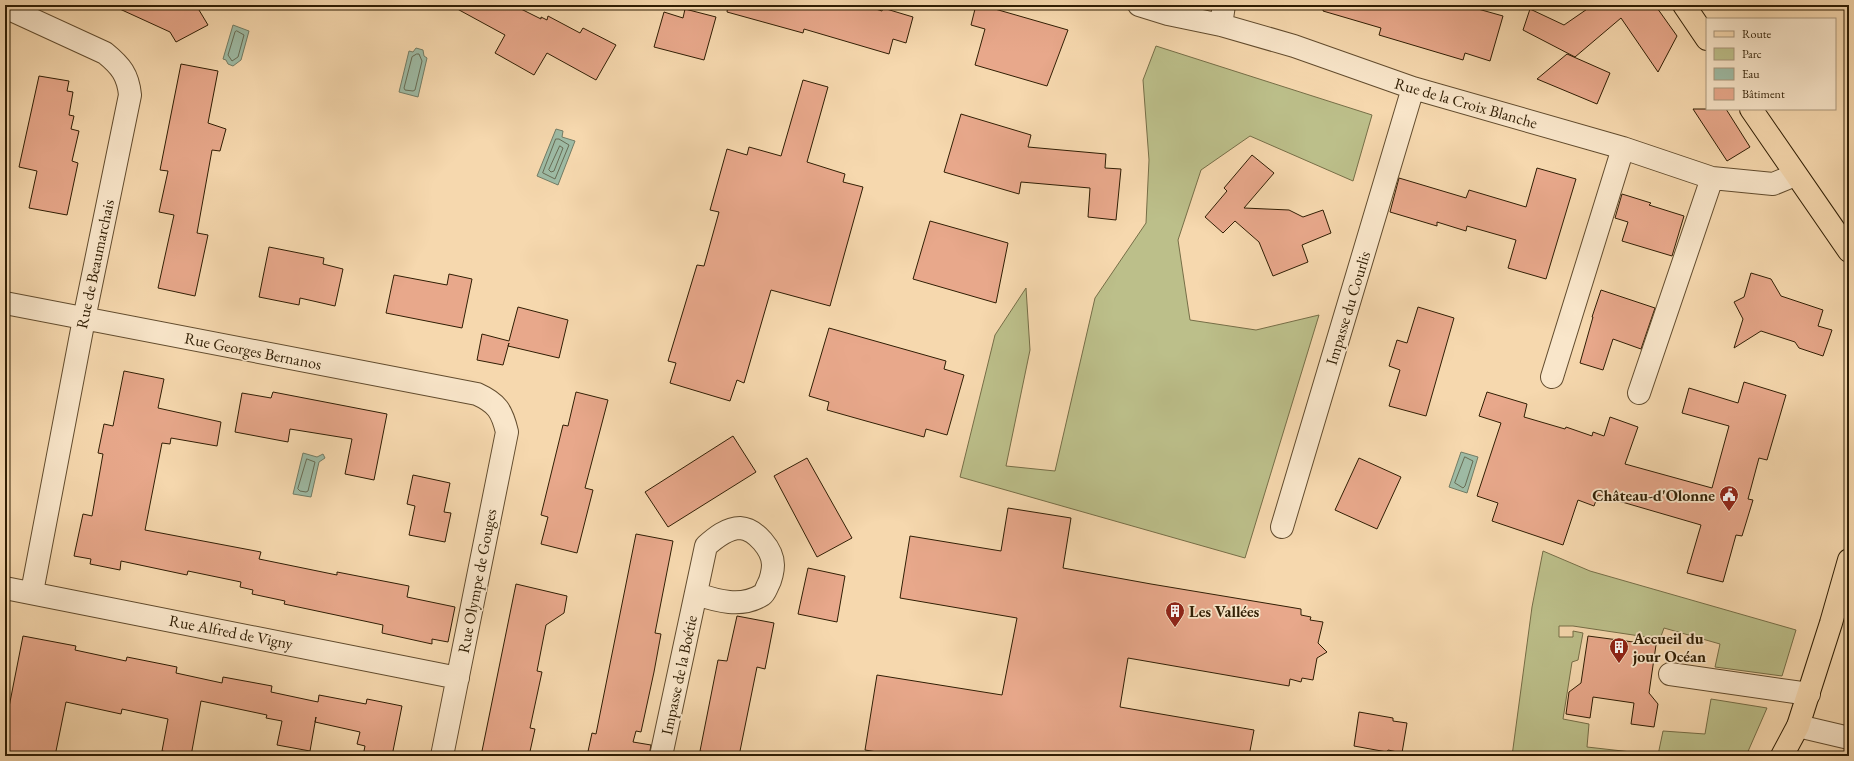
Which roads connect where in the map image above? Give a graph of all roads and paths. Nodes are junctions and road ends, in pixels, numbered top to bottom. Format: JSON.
{"nodes":[{"id":1,"x":1138,"y":5,"type":"edge"},
{"id":2,"x":1684,"y":5,"type":"edge"},
{"id":3,"x":5,"y":8,"type":"edge"},
{"id":4,"x":1223,"y":15,"type":"edge"},
{"id":5,"x":1706,"y":38,"type":"edge"},
{"id":6,"x":1413,"y":88,"type":"junction"},
{"id":7,"x":1751,"y":110,"type":"edge"},
{"id":8,"x":1623,"y":148,"type":"junction"},
{"id":9,"x":1795,"y":175,"type":"junction"},
{"id":10,"x":1712,"y":178,"type":"junction"},
{"id":11,"x":1847,"y":242,"type":"edge"},
{"id":12,"x":5,"y":303,"type":"edge"},
{"id":13,"x":84,"y":319,"type":"junction"},
{"id":14,"x":1552,"y":377,"type":"dead end"},
{"id":15,"x":1639,"y":393,"type":"dead end"},
{"id":16,"x":498,"y":407,"type":"joint"},
{"id":17,"x":1282,"y":527,"type":"dead end"},
{"id":18,"x":1849,"y":560,"type":"edge"},
{"id":19,"x":5,"y":588,"type":"edge"},
{"id":20,"x":32,"y":592,"type":"junction"},
{"id":21,"x":697,"y":594,"type":"dead end"},
{"id":22,"x":1670,"y":674,"type":"dead end"},
{"id":23,"x":458,"y":678,"type":"junction"},
{"id":24,"x":1808,"y":694,"type":"junction"},
{"id":25,"x":1798,"y":726,"type":"junction"},
{"id":26,"x":1849,"y":738,"type":"edge"},
{"id":27,"x":442,"y":756,"type":"edge"},
{"id":28,"x":661,"y":756,"type":"edge"},
{"id":29,"x":1782,"y":756,"type":"edge"}],
"edges":[{"from":1,"to":4,"type":"street","name":"Rue de la Croix Blanche"},
{"from":2,"to":5,"type":"main road"},
{"from":3,"to":13,"type":"street","name":"Rue de Beaumarchais"},
{"from":4,"to":6,"type":"street","name":"Rue de la Croix Blanche"},
{"from":6,"to":8,"type":"street","name":"Rue de la Croix Blanche"},
{"from":6,"to":17,"type":"street","name":"Impasse du Courlis"},
{"from":7,"to":9,"type":"main road"},
{"from":8,"to":10,"type":"street","name":"Rue de la Croix Blanche"},
{"from":8,"to":14,"type":"street"},
{"from":9,"to":10,"type":"street","name":"Rue de la Croix Blanche"},
{"from":9,"to":11,"type":"main road"},
{"from":10,"to":15,"type":"street"},
{"from":12,"to":13,"type":"street","name":"Rue Georges Bernanos"},
{"from":13,"to":16,"type":"street","name":"Rue Georges Bernanos"},
{"from":13,"to":20,"type":"street","name":"Rue de Beaumarchais"},
{"from":16,"to":23,"type":"street","name":"Rue Olympe de Gouges"},
{"from":18,"to":24,"type":"main road"},
{"from":19,"to":20,"type":"street","name":"Rue Alfred de Vigny"},
{"from":20,"to":23,"type":"street","name":"Rue Alfred de Vigny"},
{"from":21,"to":28,"type":"street","name":"Impasse de la Boétie"},
{"from":22,"to":24,"type":"street"},
{"from":23,"to":27,"type":"street","name":"Rue Olympe de Gouges"},
{"from":24,"to":25,"type":"main road"},
{"from":25,"to":26,"type":"street"},
{"from":25,"to":29,"type":"main road"}]}
